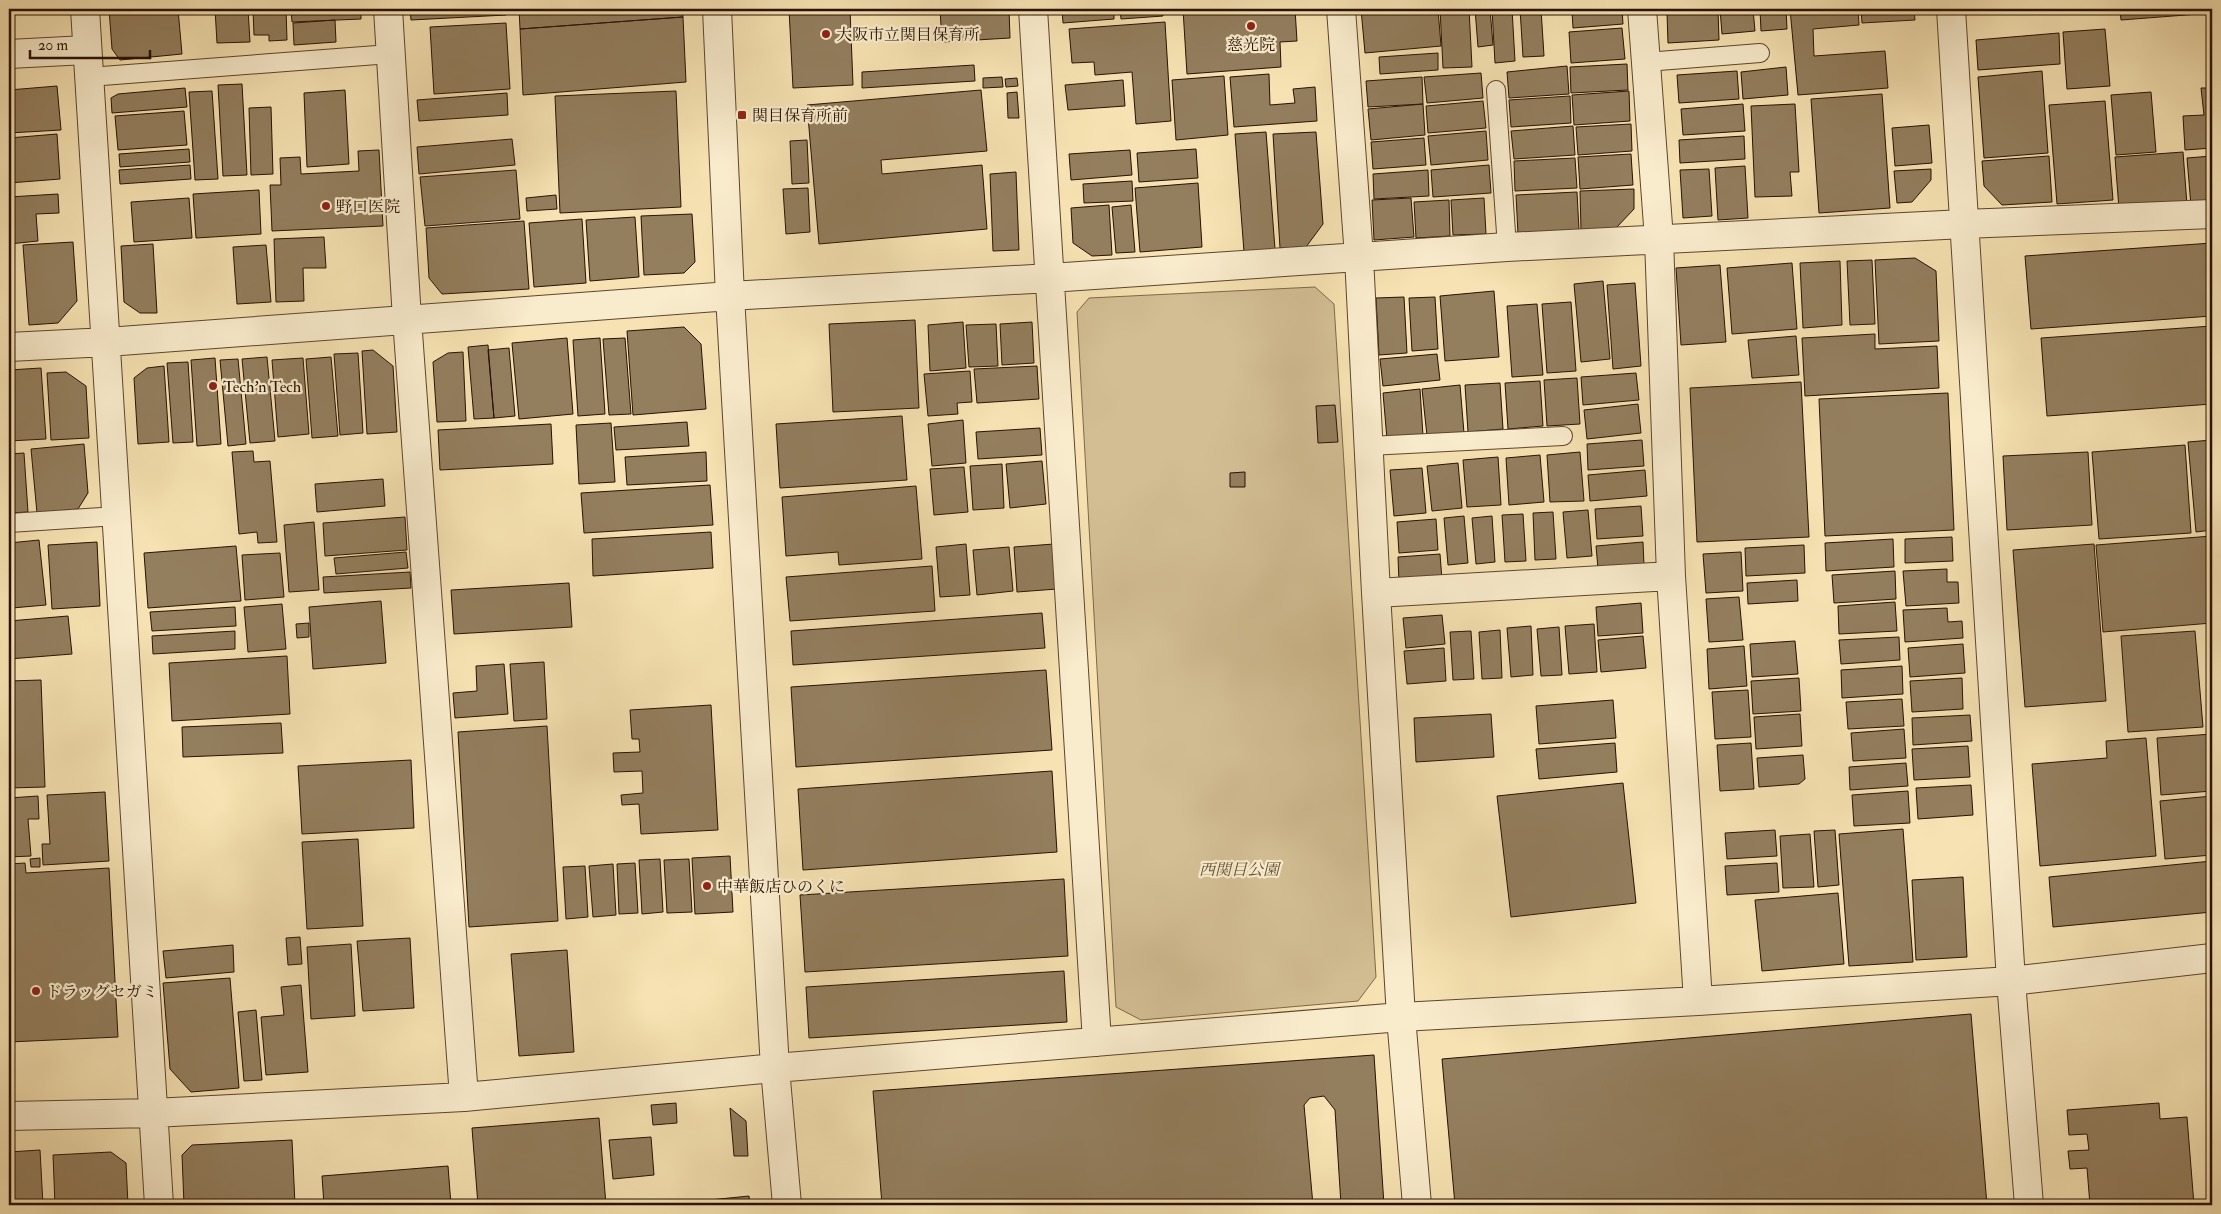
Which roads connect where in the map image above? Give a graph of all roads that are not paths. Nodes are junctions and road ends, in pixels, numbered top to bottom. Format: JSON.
{"nodes":[{"id":1,"x":85,"y":9,"type":"edge"},
{"id":2,"x":388,"y":9,"type":"edge"},
{"id":3,"x":717,"y":9,"type":"edge"},
{"id":4,"x":1033,"y":9,"type":"edge"},
{"id":5,"x":1341,"y":9,"type":"edge"},
{"id":6,"x":1642,"y":9,"type":"edge"},
{"id":7,"x":1951,"y":9,"type":"edge"},
{"id":8,"x":86,"y":50,"type":"junction"},
{"id":9,"x":1760,"y":53,"type":"dead end"},
{"id":10,"x":9,"y":54,"type":"edge"},
{"id":11,"x":390,"y":54,"type":"junction"},
{"id":12,"x":1646,"y":62,"type":"junction"},
{"id":13,"x":89,"y":77,"type":"junction"},
{"id":14,"x":1496,"y":90,"type":"dead end"},
{"id":15,"x":2212,"y":214,"type":"edge"},
{"id":16,"x":1964,"y":224,"type":"junction"},
{"id":17,"x":1660,"y":239,"type":"junction"},
{"id":18,"x":1507,"y":247,"type":"junction"},
{"id":19,"x":1360,"y":257,"type":"junction"},
{"id":20,"x":1050,"y":278,"type":"junction"},
{"id":21,"x":730,"y":296,"type":"junction"},
{"id":22,"x":407,"y":319,"type":"junction"},
{"id":23,"x":107,"y":342,"type":"junction"},
{"id":24,"x":9,"y":347,"type":"edge"},
{"id":25,"x":1563,"y":436,"type":"dead end"},
{"id":26,"x":1369,"y":446,"type":"junction"},
{"id":27,"x":117,"y":516,"type":"junction"},
{"id":28,"x":9,"y":523,"type":"edge"},
{"id":29,"x":1671,"y":576,"type":"junction"},
{"id":30,"x":1376,"y":593,"type":"junction"},
{"id":31,"x":2212,"y":958,"type":"edge"},
{"id":32,"x":2011,"y":981,"type":"junction"},
{"id":33,"x":1698,"y":1001,"type":"junction"},
{"id":34,"x":1401,"y":1017,"type":"junction"},
{"id":35,"x":1096,"y":1042,"type":"junction"},
{"id":36,"x":775,"y":1068,"type":"junction"},
{"id":37,"x":464,"y":1097,"type":"junction"},
{"id":38,"x":153,"y":1113,"type":"junction"},
{"id":39,"x":9,"y":1116,"type":"edge"},
{"id":40,"x":159,"y":1205,"type":"edge"},
{"id":41,"x":788,"y":1205,"type":"edge"},
{"id":42,"x":1416,"y":1205,"type":"edge"},
{"id":43,"x":2029,"y":1205,"type":"edge"}],
"edges":[{"from":1,"to":8,"type":"street"},
{"from":2,"to":11,"type":"street"},
{"from":3,"to":21,"type":"street"},
{"from":4,"to":20,"type":"street"},
{"from":5,"to":19,"type":"street"},
{"from":6,"to":12,"type":"street"},
{"from":7,"to":16,"type":"street"},
{"from":8,"to":10,"type":"street"},
{"from":8,"to":13,"type":"street"},
{"from":9,"to":12,"type":"lane"},
{"from":11,"to":13,"type":"lane"},
{"from":11,"to":22,"type":"street"},
{"from":12,"to":17,"type":"street"},
{"from":13,"to":23,"type":"street"},
{"from":14,"to":18,"type":"lane"},
{"from":15,"to":16,"type":"street"},
{"from":16,"to":17,"type":"street"},
{"from":16,"to":32,"type":"street"},
{"from":17,"to":18,"type":"street"},
{"from":17,"to":29,"type":"street"},
{"from":18,"to":19,"type":"street"},
{"from":19,"to":20,"type":"street"},
{"from":19,"to":26,"type":"street"},
{"from":20,"to":21,"type":"street"},
{"from":20,"to":35,"type":"street"},
{"from":21,"to":22,"type":"street"},
{"from":21,"to":36,"type":"street"},
{"from":22,"to":23,"type":"street"},
{"from":22,"to":37,"type":"street"},
{"from":23,"to":24,"type":"street"},
{"from":23,"to":27,"type":"street"},
{"from":25,"to":26,"type":"lane"},
{"from":26,"to":30,"type":"street"},
{"from":27,"to":28,"type":"lane"},
{"from":27,"to":38,"type":"street"},
{"from":29,"to":30,"type":"street"},
{"from":29,"to":33,"type":"street"},
{"from":30,"to":34,"type":"street"},
{"from":31,"to":32,"type":"street"},
{"from":32,"to":33,"type":"street"},
{"from":32,"to":43,"type":"street"},
{"from":33,"to":34,"type":"street"},
{"from":34,"to":35,"type":"street"},
{"from":34,"to":42,"type":"street"},
{"from":35,"to":36,"type":"street"},
{"from":36,"to":37,"type":"street"},
{"from":36,"to":41,"type":"street"},
{"from":37,"to":38,"type":"street"},
{"from":38,"to":39,"type":"street"},
{"from":38,"to":40,"type":"street"}]}
